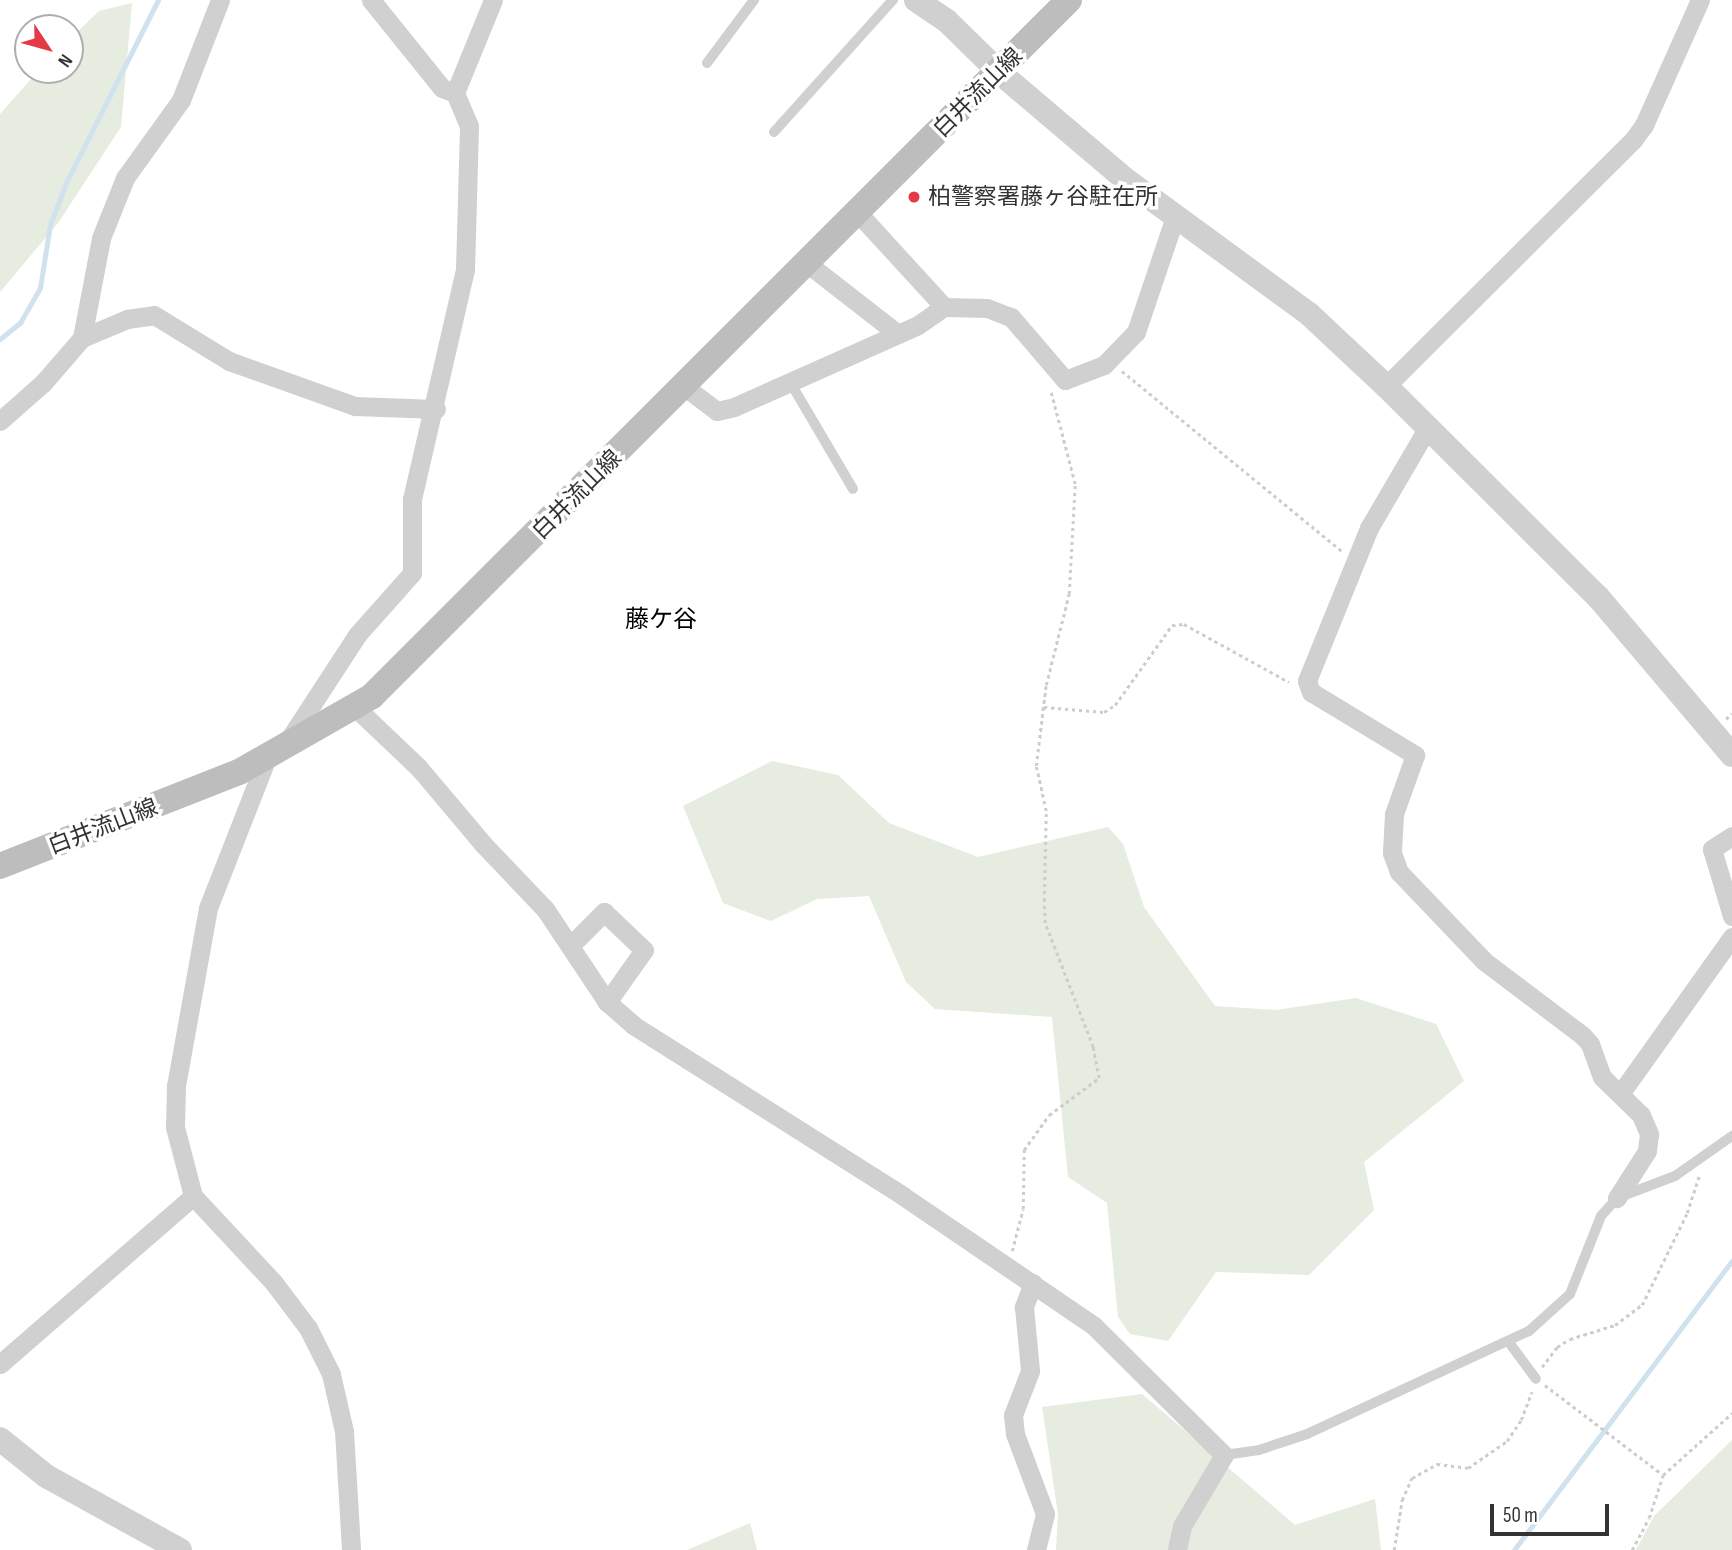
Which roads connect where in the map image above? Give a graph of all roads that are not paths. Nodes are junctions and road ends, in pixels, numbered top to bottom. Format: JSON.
{"nodes":[{"id":1,"x":220,"y":0,"type":"edge"},
{"id":2,"x":371,"y":0,"type":"edge"},
{"id":3,"x":493,"y":0,"type":"edge"},
{"id":4,"x":754,"y":0,"type":"edge"},
{"id":5,"x":893,"y":0,"type":"edge"},
{"id":6,"x":916,"y":0,"type":"edge"},
{"id":7,"x":1069,"y":0,"type":"edge"},
{"id":8,"x":1700,"y":0,"type":"edge"},
{"id":9,"x":707,"y":63,"type":"dead end"},
{"id":10,"x":999,"y":72,"type":"junction"},
{"id":11,"x":455,"y":93,"type":"junction"},
{"id":12,"x":774,"y":132,"type":"dead end"},
{"id":13,"x":858,"y":213,"type":"junction"},
{"id":14,"x":1175,"y":217,"type":"junction"},
{"id":15,"x":807,"y":264,"type":"junction"},
{"id":16,"x":944,"y":307,"type":"junction"},
{"id":17,"x":898,"y":334,"type":"junction"},
{"id":18,"x":82,"y":338,"type":"junction"},
{"id":19,"x":790,"y":382,"type":"junction"},
{"id":20,"x":1386,"y":386,"type":"junction"},
{"id":21,"x":685,"y":387,"type":"junction"},
{"id":22,"x":436,"y":409,"type":"junction"},
{"id":23,"x":0,"y":421,"type":"edge"},
{"id":24,"x":1428,"y":427,"type":"junction"},
{"id":25,"x":853,"y":489,"type":"dead end"},
{"id":26,"x":356,"y":708,"type":"junction"},
{"id":27,"x":274,"y":755,"type":"junction"},
{"id":28,"x":1732,"y":755,"type":"edge"},
{"id":29,"x":1732,"y":835,"type":"edge"},
{"id":30,"x":0,"y":866,"type":"edge"},
{"id":31,"x":1732,"y":916,"type":"edge"},
{"id":32,"x":1732,"y":937,"type":"edge"},
{"id":33,"x":572,"y":945,"type":"junction"},
{"id":34,"x":607,"y":1002,"type":"junction"},
{"id":35,"x":1620,"y":1094,"type":"junction"},
{"id":36,"x":1732,"y":1136,"type":"edge"},
{"id":37,"x":193,"y":1196,"type":"junction"},
{"id":38,"x":1617,"y":1198,"type":"junction"},
{"id":39,"x":1033,"y":1283,"type":"junction"},
{"id":40,"x":1508,"y":1341,"type":"junction"},
{"id":41,"x":0,"y":1364,"type":"edge"},
{"id":42,"x":1536,"y":1379,"type":"road end"},
{"id":43,"x":0,"y":1439,"type":"edge"},
{"id":44,"x":1224,"y":1455,"type":"junction"},
{"id":45,"x":180,"y":1550,"type":"edge"},
{"id":46,"x":351,"y":1550,"type":"edge"},
{"id":47,"x":1036,"y":1550,"type":"edge"},
{"id":48,"x":1177,"y":1550,"type":"edge"}],
"edges":[{"from":1,"to":18,"type":"street"},
{"from":2,"to":11,"type":"street"},
{"from":3,"to":11,"type":"street"},
{"from":4,"to":9,"type":"lane"},
{"from":5,"to":12,"type":"lane"},
{"from":6,"to":10,"type":"street"},
{"from":7,"to":10,"type":"main road","name":"白井流山線"},
{"from":8,"to":20,"type":"street"},
{"from":10,"to":13,"type":"main road","name":"白井流山線"},
{"from":10,"to":14,"type":"street"},
{"from":11,"to":22,"type":"street"},
{"from":13,"to":15,"type":"main road","name":"白井流山線"},
{"from":13,"to":16,"type":"street"},
{"from":14,"to":16,"type":"street"},
{"from":14,"to":20,"type":"street"},
{"from":15,"to":17,"type":"street"},
{"from":15,"to":21,"type":"main road","name":"白井流山線"},
{"from":16,"to":17,"type":"street"},
{"from":17,"to":19,"type":"street"},
{"from":18,"to":22,"type":"street"},
{"from":18,"to":23,"type":"street"},
{"from":19,"to":21,"type":"street"},
{"from":19,"to":25,"type":"lane"},
{"from":20,"to":24,"type":"street"},
{"from":21,"to":26,"type":"main road","name":"白井流山線"},
{"from":22,"to":27,"type":"street"},
{"from":24,"to":28,"type":"street"},
{"from":24,"to":35,"type":"street"},
{"from":26,"to":27,"type":"main road","name":"白井流山線"},
{"from":26,"to":33,"type":"street"},
{"from":27,"to":30,"type":"main road","name":"白井流山線"},
{"from":27,"to":37,"type":"street"},
{"from":29,"to":31,"type":"street"},
{"from":32,"to":35,"type":"street"},
{"from":33,"to":34,"type":"street"},
{"from":33,"to":34,"type":"street"},
{"from":34,"to":39,"type":"street"},
{"from":35,"to":38,"type":"street"},
{"from":36,"to":38,"type":"lane"},
{"from":37,"to":41,"type":"street"},
{"from":37,"to":46,"type":"street"},
{"from":38,"to":40,"type":"lane"},
{"from":39,"to":44,"type":"street"},
{"from":39,"to":47,"type":"street"},
{"from":40,"to":42,"type":"lane"},
{"from":40,"to":44,"type":"lane"},
{"from":43,"to":45,"type":"street"},
{"from":44,"to":48,"type":"street"}]}
